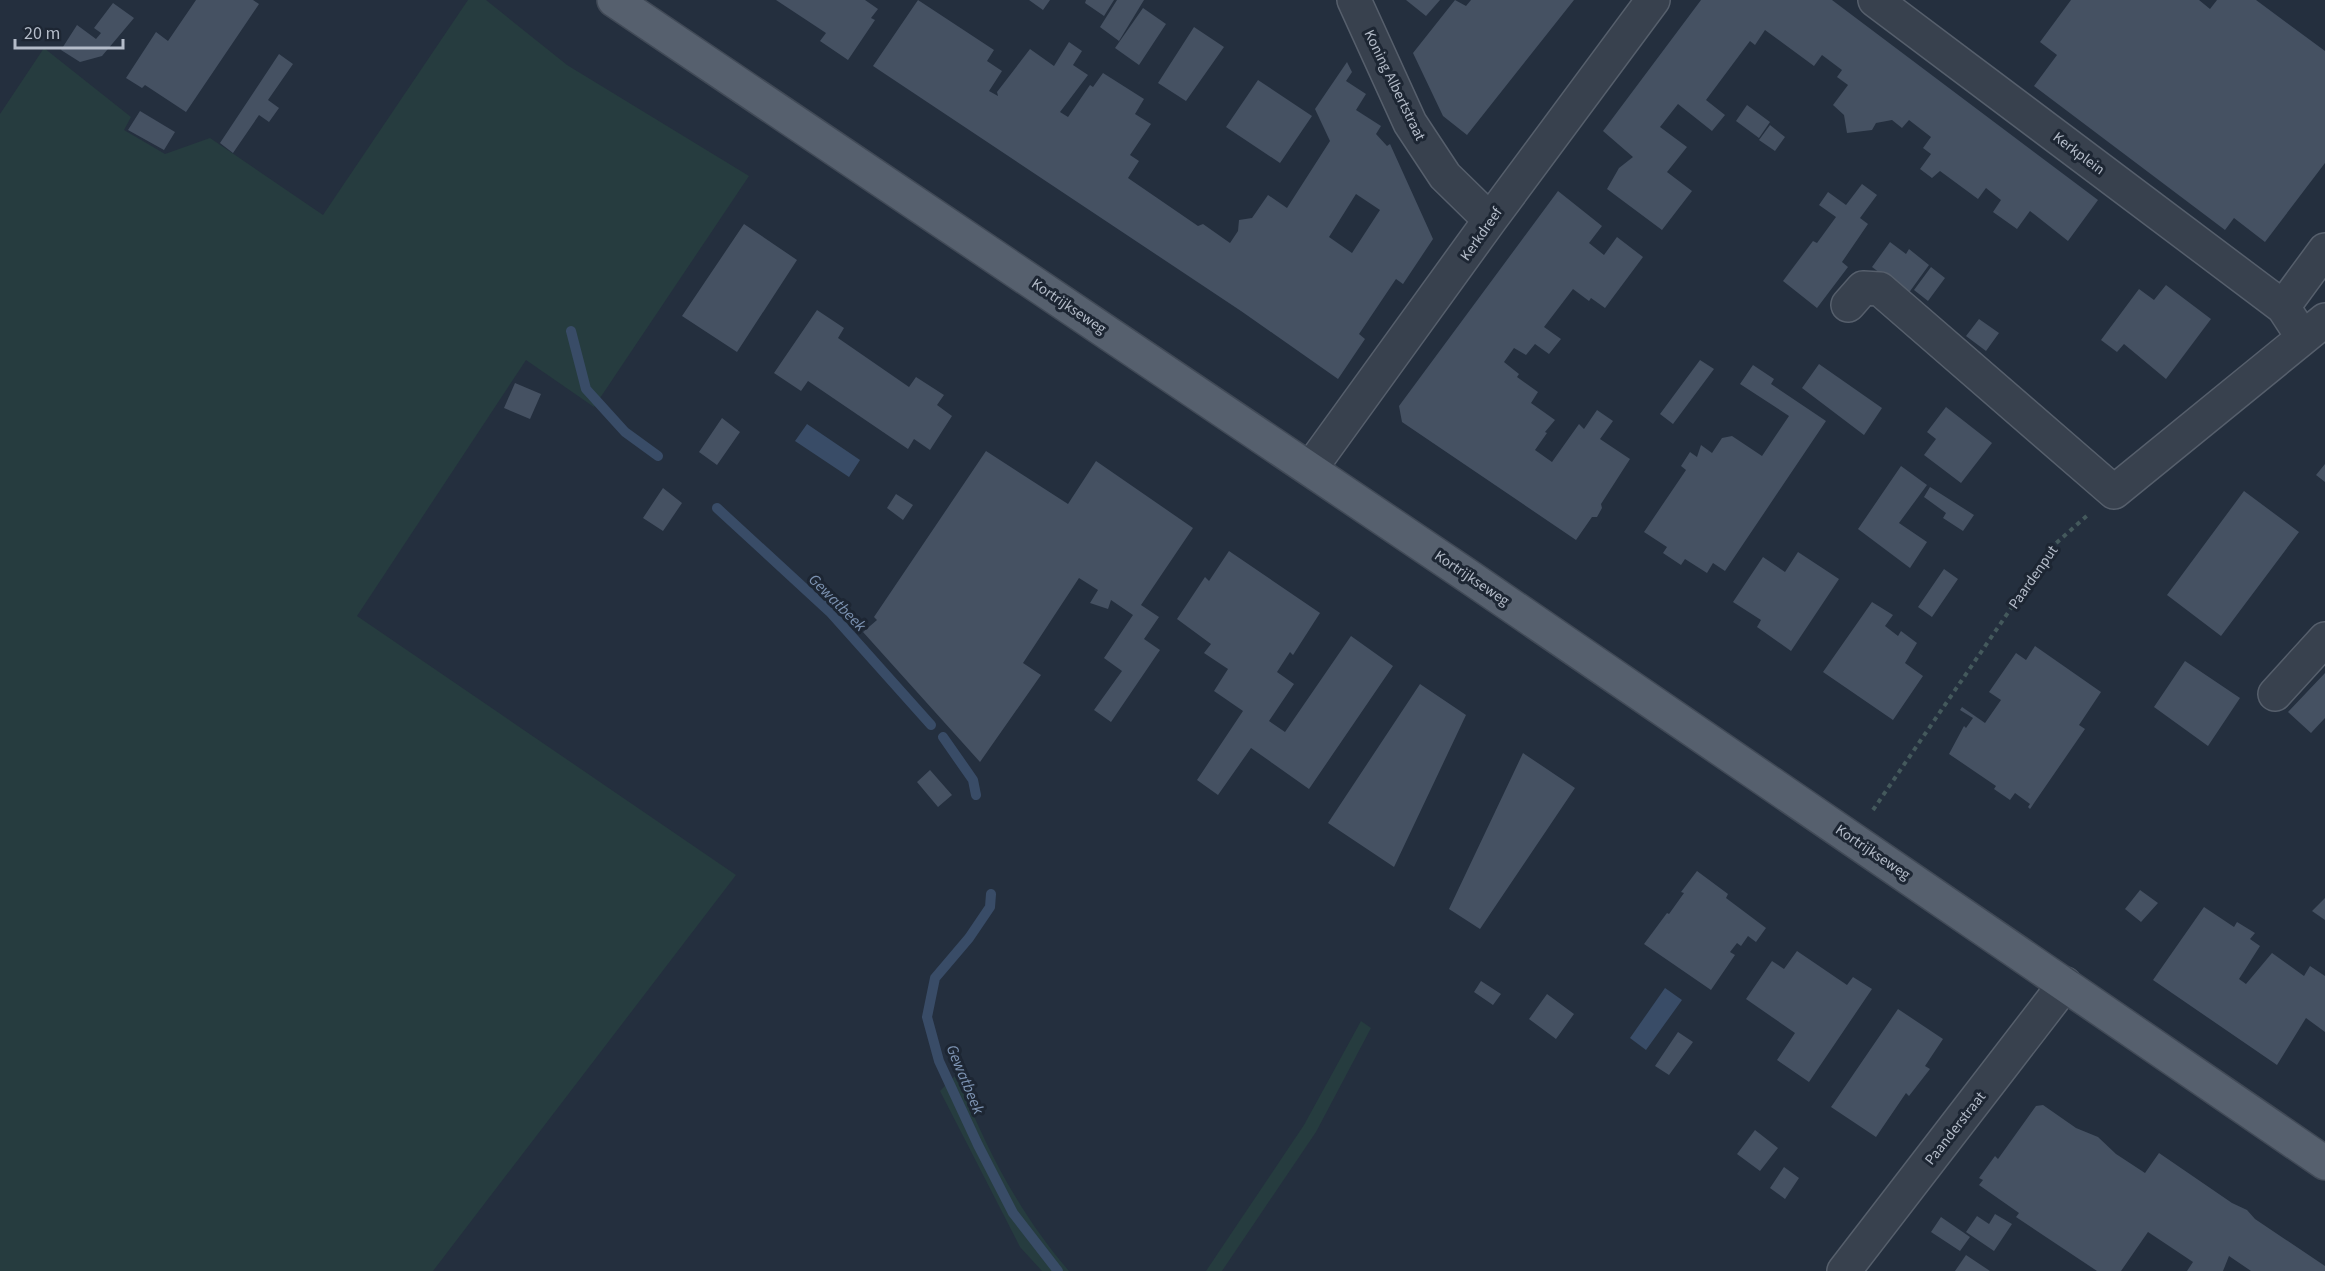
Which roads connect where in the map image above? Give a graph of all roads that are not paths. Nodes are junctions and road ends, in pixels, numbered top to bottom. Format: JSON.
{"nodes":[{"id":1,"x":614,"y":0,"type":"edge"},
{"id":2,"x":1354,"y":0,"type":"edge"},
{"id":3,"x":1653,"y":0,"type":"edge"},
{"id":4,"x":1875,"y":0,"type":"edge"},
{"id":5,"x":1490,"y":220,"type":"junction"},
{"id":6,"x":2325,"y":250,"type":"edge"},
{"id":7,"x":1848,"y":305,"type":"dead end"},
{"id":8,"x":2283,"y":307,"type":"junction"},
{"id":9,"x":2314,"y":328,"type":"edge"},
{"id":10,"x":1310,"y":469,"type":"junction"},
{"id":11,"x":2325,"y":639,"type":"edge"},
{"id":12,"x":2274,"y":694,"type":"dead end"},
{"id":13,"x":2065,"y":984,"type":"junction"},
{"id":14,"x":2325,"y":1163,"type":"edge"},
{"id":15,"x":1844,"y":1271,"type":"edge"}],
"edges":[{"from":1,"to":10,"type":"main road","name":"Kortrijkseweg"},
{"from":2,"to":5,"type":"street","name":"Koning Albertstraat"},
{"from":3,"to":5,"type":"street","name":"Kerkdreef"},
{"from":4,"to":8,"type":"street","name":"Kerkplein"},
{"from":5,"to":10,"type":"street","name":"Kerkdreef"},
{"from":6,"to":8,"type":"street"},
{"from":7,"to":9,"type":"street"},
{"from":8,"to":9,"type":"street","name":"Kerkplein"},
{"from":10,"to":13,"type":"main road","name":"Kortrijkseweg"},
{"from":11,"to":12,"type":"street"},
{"from":13,"to":14,"type":"main road","name":"Kortrijkseweg"},
{"from":13,"to":15,"type":"street","name":"Paanderstraat"}]}
